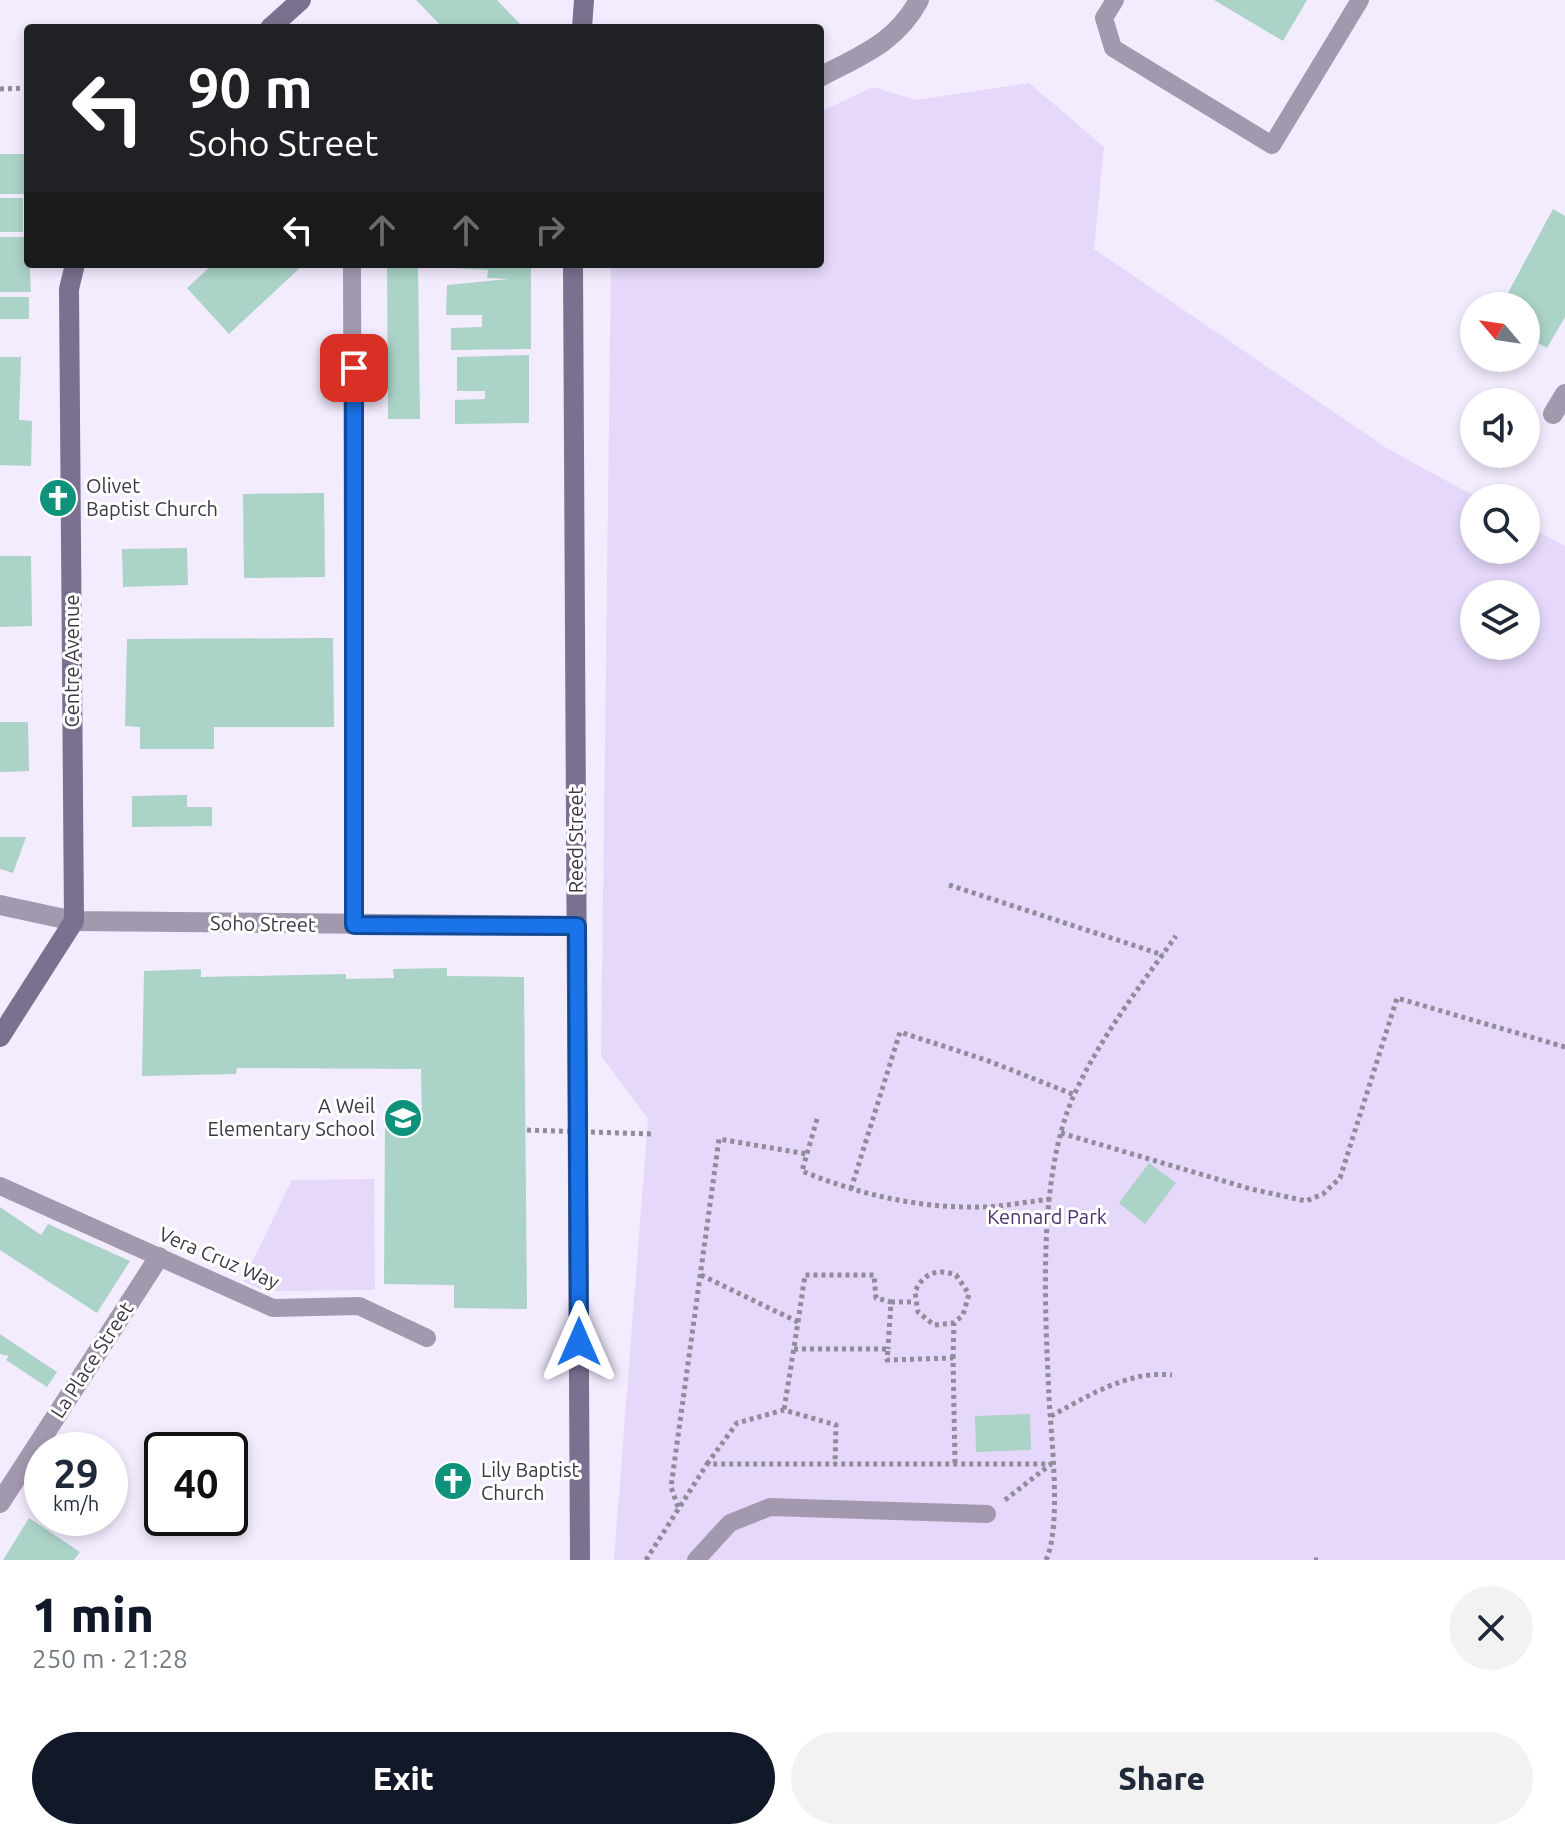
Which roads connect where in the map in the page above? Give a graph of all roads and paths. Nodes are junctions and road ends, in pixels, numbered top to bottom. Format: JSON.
{"nodes":[{"id":1,"x":301,"y":0,"type":"edge"},
{"id":2,"x":584,"y":0,"type":"edge"},
{"id":3,"x":919,"y":0,"type":"edge"},
{"id":4,"x":1115,"y":0,"type":"edge"},
{"id":5,"x":1360,"y":0,"type":"edge"},
{"id":6,"x":274,"y":24,"type":"edge"},
{"id":7,"x":582,"y":24,"type":"edge"},
{"id":8,"x":824,"y":75,"type":"edge"},
{"id":9,"x":24,"y":88,"type":"edge"},
{"id":10,"x":0,"y":89,"type":"edge"},
{"id":11,"x":74,"y":268,"type":"edge"},
{"id":12,"x":352,"y":268,"type":"edge"},
{"id":13,"x":573,"y":268,"type":"edge"},
{"id":14,"x":1565,"y":394,"type":"edge"},
{"id":15,"x":1553,"y":414,"type":"dead end"},
{"id":16,"x":949,"y":885,"type":"dead end"},
{"id":17,"x":0,"y":905,"type":"edge"},
{"id":18,"x":74,"y":921,"type":"junction"},
{"id":19,"x":354,"y":925,"type":"junction"},
{"id":20,"x":577,"y":926,"type":"junction"},
{"id":21,"x":1176,"y":936,"type":"dead end"},
{"id":22,"x":1163,"y":955,"type":"junction"},
{"id":23,"x":0,"y":1037,"type":"edge"},
{"id":24,"x":1565,"y":1047,"type":"edge"},
{"id":25,"x":1075,"y":1095,"type":"junction"},
{"id":26,"x":817,"y":1119,"type":"dead end"},
{"id":27,"x":527,"y":1130,"type":"dead end"},
{"id":28,"x":1061,"y":1133,"type":"junction"},
{"id":29,"x":652,"y":1134,"type":"dead end"},
{"id":30,"x":807,"y":1154,"type":"junction"},
{"id":31,"x":0,"y":1186,"type":"edge"},
{"id":32,"x":851,"y":1189,"type":"junction"},
{"id":33,"x":1051,"y":1199,"type":"junction"},
{"id":34,"x":159,"y":1257,"type":"junction"},
{"id":35,"x":701,"y":1275,"type":"junction"},
{"id":36,"x":891,"y":1302,"type":"junction"},
{"id":37,"x":914,"y":1302,"type":"junction"},
{"id":38,"x":798,"y":1322,"type":"junction"},
{"id":39,"x":954,"y":1323,"type":"junction"},
{"id":40,"x":427,"y":1338,"type":"dead end"},
{"id":41,"x":794,"y":1349,"type":"junction"},
{"id":42,"x":888,"y":1349,"type":"junction"},
{"id":43,"x":953,"y":1358,"type":"junction"},
{"id":44,"x":1172,"y":1375,"type":"dead end"},
{"id":45,"x":784,"y":1410,"type":"junction"},
{"id":46,"x":1050,"y":1416,"type":"junction"},
{"id":47,"x":955,"y":1463,"type":"junction"},
{"id":48,"x":707,"y":1464,"type":"junction"},
{"id":49,"x":835,"y":1464,"type":"junction"},
{"id":50,"x":1052,"y":1464,"type":"junction"},
{"id":51,"x":0,"y":1503,"type":"edge"},
{"id":52,"x":678,"y":1507,"type":"junction"},
{"id":53,"x":987,"y":1514,"type":"joint"},
{"id":54,"x":580,"y":1560,"type":"edge"},
{"id":55,"x":646,"y":1560,"type":"edge"},
{"id":56,"x":696,"y":1560,"type":"edge"},
{"id":57,"x":1046,"y":1560,"type":"edge"},
{"id":58,"x":1314,"y":1560,"type":"edge"},
{"id":59,"x":1322,"y":1560,"type":"edge"}],
"edges":[{"from":1,"to":6,"type":"street"},
{"from":2,"to":7,"type":"street"},
{"from":3,"to":8,"type":"street"},
{"from":4,"to":5,"type":"lane"},
{"from":9,"to":10,"type":"path"},
{"from":11,"to":18,"type":"street","name":"Centre Avenue"},
{"from":12,"to":19,"type":"lane"},
{"from":13,"to":20,"type":"street","name":"Reed Street"},
{"from":14,"to":15,"type":"street"},
{"from":16,"to":22,"type":"path"},
{"from":17,"to":18,"type":"street","name":"Soho Street"},
{"from":18,"to":19,"type":"street","name":"Soho Street"},
{"from":18,"to":23,"type":"street"},
{"from":19,"to":20,"type":"street","name":"Soho Street"},
{"from":20,"to":54,"type":"street","name":"Reed Street"},
{"from":21,"to":22,"type":"path"},
{"from":22,"to":25,"type":"path"},
{"from":24,"to":28,"type":"path"},
{"from":25,"to":28,"type":"path"},
{"from":25,"to":32,"type":"path"},
{"from":26,"to":30,"type":"path"},
{"from":27,"to":29,"type":"path","bridge":true},
{"from":28,"to":33,"type":"path"},
{"from":30,"to":32,"type":"path"},
{"from":30,"to":35,"type":"path"},
{"from":31,"to":34,"type":"lane","name":"Vera Cruz Way"},
{"from":32,"to":33,"type":"path"},
{"from":33,"to":46,"type":"path"},
{"from":34,"to":40,"type":"lane","name":"Vera Cruz Way"},
{"from":34,"to":51,"type":"street","name":"La Place Street"},
{"from":35,"to":38,"type":"path"},
{"from":35,"to":52,"type":"path"},
{"from":36,"to":37,"type":"path"},
{"from":36,"to":38,"type":"path"},
{"from":36,"to":42,"type":"path"},
{"from":37,"to":39,"type":"path"},
{"from":37,"to":39,"type":"path"},
{"from":38,"to":41,"type":"path"},
{"from":39,"to":43,"type":"path"},
{"from":41,"to":42,"type":"path"},
{"from":41,"to":45,"type":"path"},
{"from":42,"to":43,"type":"path"},
{"from":43,"to":47,"type":"path"},
{"from":44,"to":46,"type":"path"},
{"from":45,"to":48,"type":"path"},
{"from":45,"to":49,"type":"path"},
{"from":46,"to":50,"type":"path"},
{"from":47,"to":49,"type":"path"},
{"from":47,"to":50,"type":"path"},
{"from":48,"to":49,"type":"path"},
{"from":48,"to":52,"type":"path"},
{"from":50,"to":53,"type":"path"},
{"from":50,"to":57,"type":"path"},
{"from":52,"to":55,"type":"path"},
{"from":53,"to":56,"type":"lane"},
{"from":58,"to":59,"type":"path"}]}
